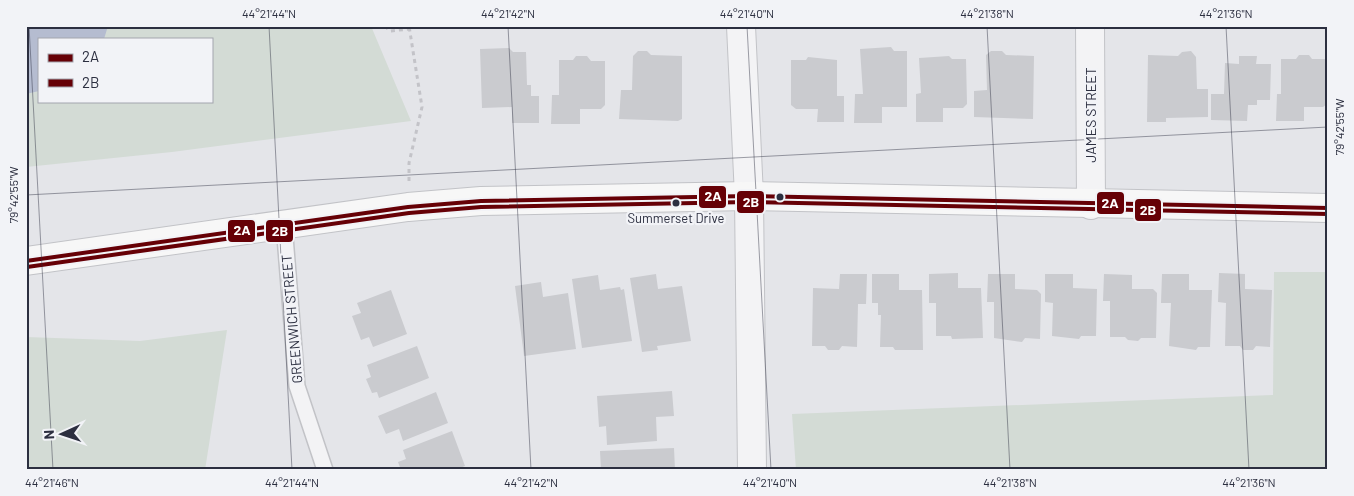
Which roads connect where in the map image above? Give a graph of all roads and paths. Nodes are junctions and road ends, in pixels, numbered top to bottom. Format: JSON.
{"nodes":[{"id":1,"x":385,"y":26,"type":"edge"},
{"id":2,"x":740,"y":26,"type":"edge"},
{"id":3,"x":1090,"y":26,"type":"edge"},
{"id":4,"x":409,"y":28,"type":"edge"},
{"id":5,"x":749,"y":196,"type":"junction"},
{"id":6,"x":1091,"y":204,"type":"junction"},
{"id":7,"x":408,"y":207,"type":"junction"},
{"id":8,"x":1328,"y":208,"type":"edge"},
{"id":9,"x":284,"y":224,"type":"junction"},
{"id":10,"x":26,"y":261,"type":"edge"},
{"id":11,"x":325,"y":470,"type":"edge"},
{"id":12,"x":752,"y":470,"type":"edge"}],
"edges":[{"from":1,"to":4,"type":"path"},
{"from":2,"to":5,"type":"street"},
{"from":3,"to":6,"type":"street","name":"JAMES STREET"},
{"from":4,"to":7,"type":"path"},
{"from":5,"to":6,"type":"main road"},
{"from":5,"to":7,"type":"main road"},
{"from":5,"to":12,"type":"street"},
{"from":6,"to":8,"type":"main road"},
{"from":7,"to":9,"type":"main road"},
{"from":9,"to":10,"type":"main road"},
{"from":9,"to":11,"type":"lane","name":"GREENWICH STREET"}]}
